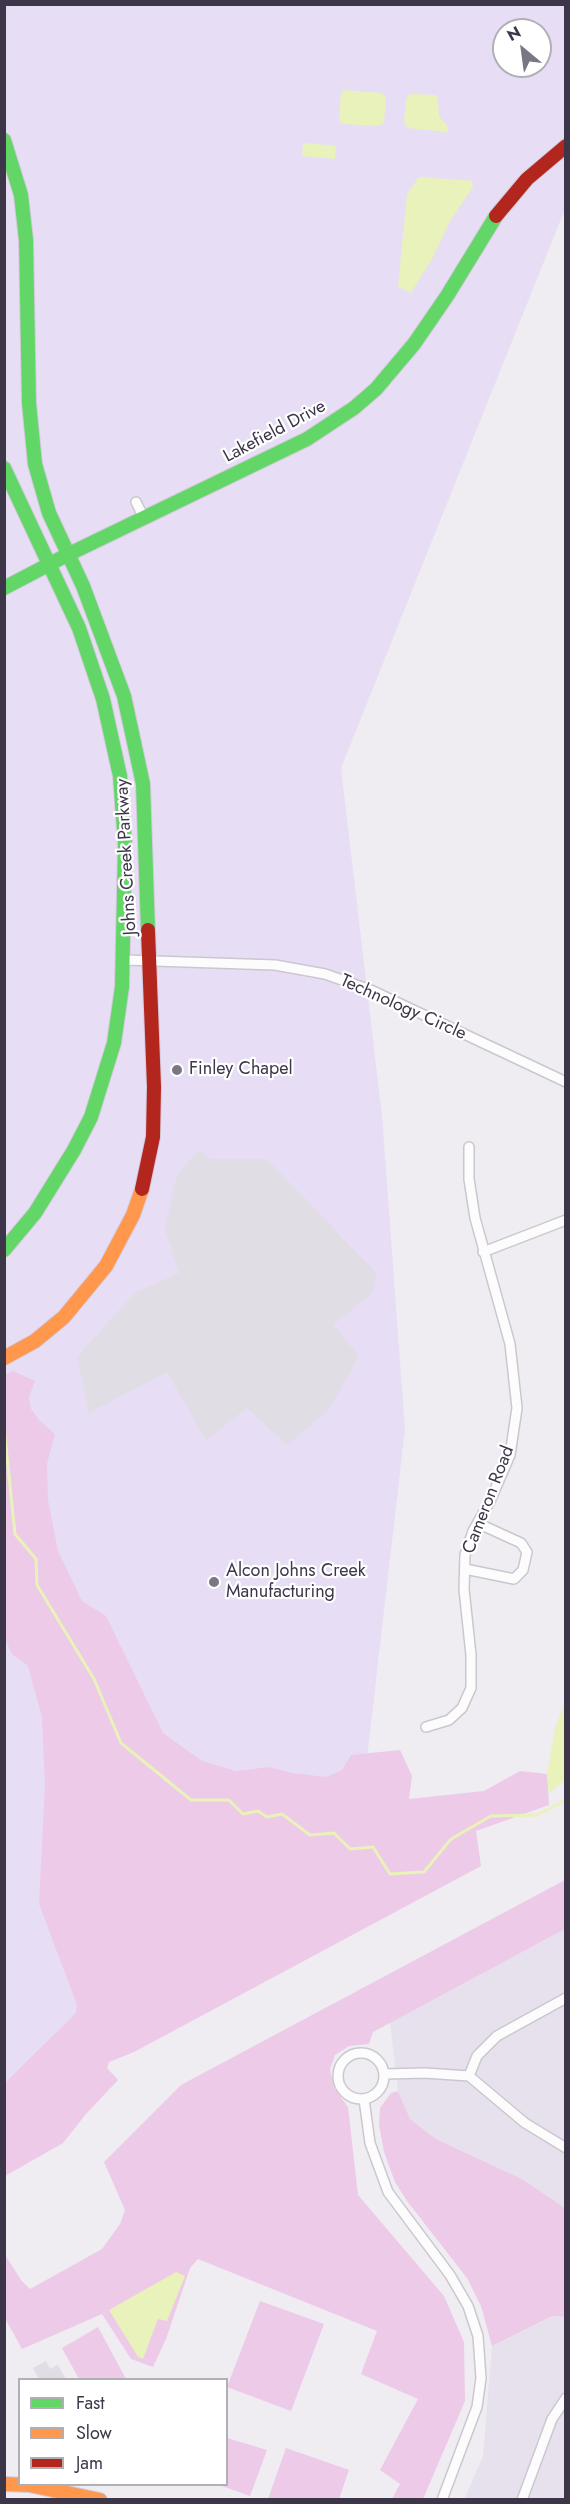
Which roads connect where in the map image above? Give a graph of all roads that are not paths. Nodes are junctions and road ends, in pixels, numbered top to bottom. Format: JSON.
{"nodes":[{"id":1,"x":4,"y":140,"type":"edge"},
{"id":2,"x":566,"y":146,"type":"edge"},
{"id":3,"x":4,"y":468,"type":"edge"},
{"id":4,"x":136,"y":502,"type":"dead end"},
{"id":5,"x":144,"y":518,"type":"junction"},
{"id":6,"x":67,"y":555,"type":"junction"},
{"id":7,"x":49,"y":564,"type":"junction"},
{"id":8,"x":4,"y":588,"type":"edge"},
{"id":9,"x":125,"y":960,"type":"junction"},
{"id":10,"x":151,"y":962,"type":"junction"},
{"id":11,"x":566,"y":1082,"type":"edge"},
{"id":12,"x":469,"y":1147,"type":"dead end"},
{"id":13,"x":566,"y":1220,"type":"edge"},
{"id":14,"x":4,"y":1250,"type":"edge"},
{"id":15,"x":483,"y":1252,"type":"junction"},
{"id":16,"x":4,"y":1358,"type":"edge"},
{"id":17,"x":478,"y":1522,"type":"junction"},
{"id":18,"x":465,"y":1569,"type":"junction"},
{"id":19,"x":426,"y":1727,"type":"dead end"},
{"id":20,"x":566,"y":1998,"type":"edge"},
{"id":21,"x":385,"y":2074,"type":"junction"},
{"id":22,"x":469,"y":2076,"type":"junction"},
{"id":23,"x":364,"y":2100,"type":"junction"},
{"id":24,"x":566,"y":2148,"type":"edge"},
{"id":25,"x":566,"y":2398,"type":"edge"},
{"id":26,"x":29,"y":2486,"type":"edge"},
{"id":27,"x":100,"y":2499,"type":"edge"},
{"id":28,"x":442,"y":2499,"type":"edge"},
{"id":29,"x":522,"y":2499,"type":"edge"}],
"edges":[{"from":1,"to":6,"type":"street","name":"Johns Creek Parkway"},
{"from":2,"to":5,"type":"street","name":"Lakefield Drive"},
{"from":3,"to":7,"type":"street","name":"Johns Creek Parkway"},
{"from":4,"to":5,"type":"street"},
{"from":5,"to":6,"type":"street","name":"Lakefield Drive"},
{"from":6,"to":7,"type":"street","name":"Lakefield Drive"},
{"from":6,"to":10,"type":"street","name":"Johns Creek Parkway"},
{"from":7,"to":8,"type":"street","name":"Lakefield Drive"},
{"from":7,"to":9,"type":"street","name":"Johns Creek Parkway"},
{"from":9,"to":10,"type":"street","name":"Technology Circle"},
{"from":9,"to":14,"type":"street","name":"Johns Creek Parkway"},
{"from":10,"to":11,"type":"street","name":"Technology Circle"},
{"from":10,"to":16,"type":"street","name":"Johns Creek Parkway"},
{"from":12,"to":15,"type":"street","name":"Cameron Road"},
{"from":13,"to":15,"type":"street"},
{"from":15,"to":17,"type":"street","name":"Cameron Road"},
{"from":17,"to":18,"type":"street","name":"Cameron Road"},
{"from":17,"to":18,"type":"street"},
{"from":18,"to":19,"type":"street","name":"Cameron Road"},
{"from":20,"to":22,"type":"street"},
{"from":21,"to":22,"type":"street"},
{"from":21,"to":23,"type":"street"},
{"from":21,"to":23,"type":"street"},
{"from":22,"to":24,"type":"street"},
{"from":23,"to":28,"type":"street"},
{"from":25,"to":29,"type":"street"},
{"from":26,"to":27,"type":"street"}]}
